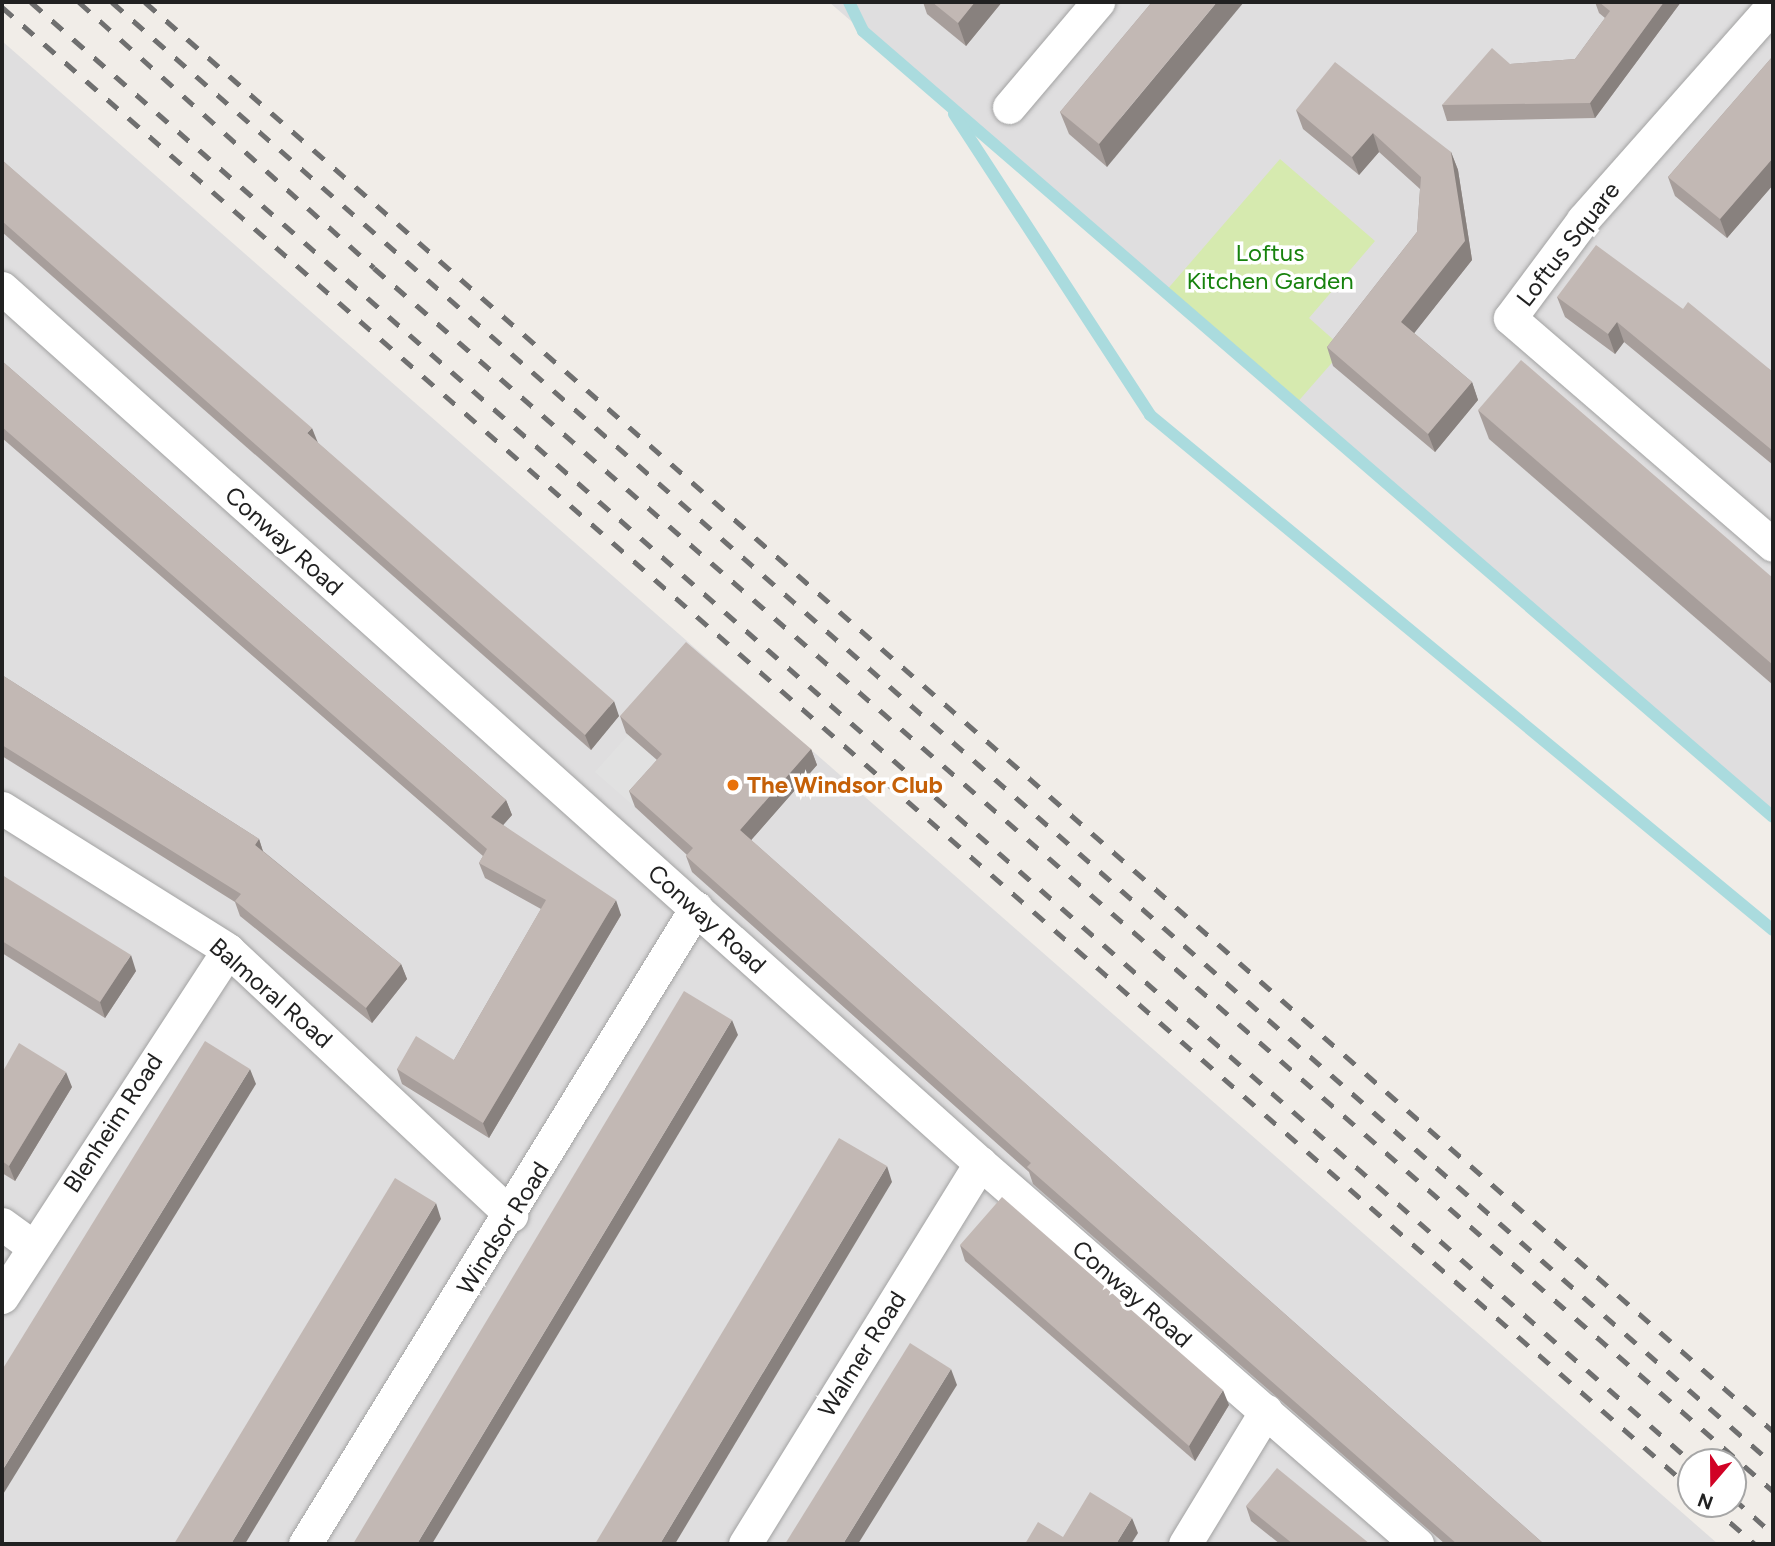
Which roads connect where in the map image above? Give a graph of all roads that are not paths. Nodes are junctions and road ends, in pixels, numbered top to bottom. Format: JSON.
{"nodes":[{"id":1,"x":1098,"y":2,"type":"edge"},
{"id":2,"x":1773,"y":5,"type":"edge"},
{"id":3,"x":1009,"y":107,"type":"dead end"},
{"id":4,"x":2,"y":288,"type":"edge"},
{"id":5,"x":1773,"y":545,"type":"edge"},
{"id":6,"x":2,"y":808,"type":"edge"},
{"id":7,"x":696,"y":908,"type":"junction"},
{"id":8,"x":228,"y":950,"type":"junction"},
{"id":9,"x":980,"y":1163,"type":"junction"},
{"id":10,"x":511,"y":1215,"type":"junction"},
{"id":11,"x":2,"y":1224,"type":"edge"},
{"id":12,"x":32,"y":1246,"type":"junction"},
{"id":13,"x":2,"y":1297,"type":"edge"},
{"id":14,"x":1266,"y":1410,"type":"junction"},
{"id":15,"x":305,"y":1544,"type":"edge"},
{"id":16,"x":745,"y":1544,"type":"edge"},
{"id":17,"x":1185,"y":1544,"type":"edge"},
{"id":18,"x":1417,"y":1544,"type":"edge"}],
"edges":[{"from":1,"to":3,"type":"street"},
{"from":2,"to":5,"type":"street","name":"Loftus Square"},
{"from":4,"to":7,"type":"street","name":"Conway Road"},
{"from":6,"to":8,"type":"street","name":"Balmoral Road"},
{"from":7,"to":9,"type":"street","name":"Conway Road"},
{"from":7,"to":10,"type":"street","name":"Windsor Road"},
{"from":8,"to":10,"type":"street","name":"Balmoral Road"},
{"from":8,"to":12,"type":"street","name":"Blenheim Road"},
{"from":9,"to":14,"type":"street","name":"Conway Road"},
{"from":9,"to":16,"type":"street","name":"Walmer Road"},
{"from":10,"to":15,"type":"street","name":"Windsor Road"},
{"from":11,"to":12,"type":"street"},
{"from":12,"to":13,"type":"street","name":"Blenheim Road"},
{"from":14,"to":17,"type":"street"},
{"from":14,"to":18,"type":"street","name":"Conway Road"}]}
